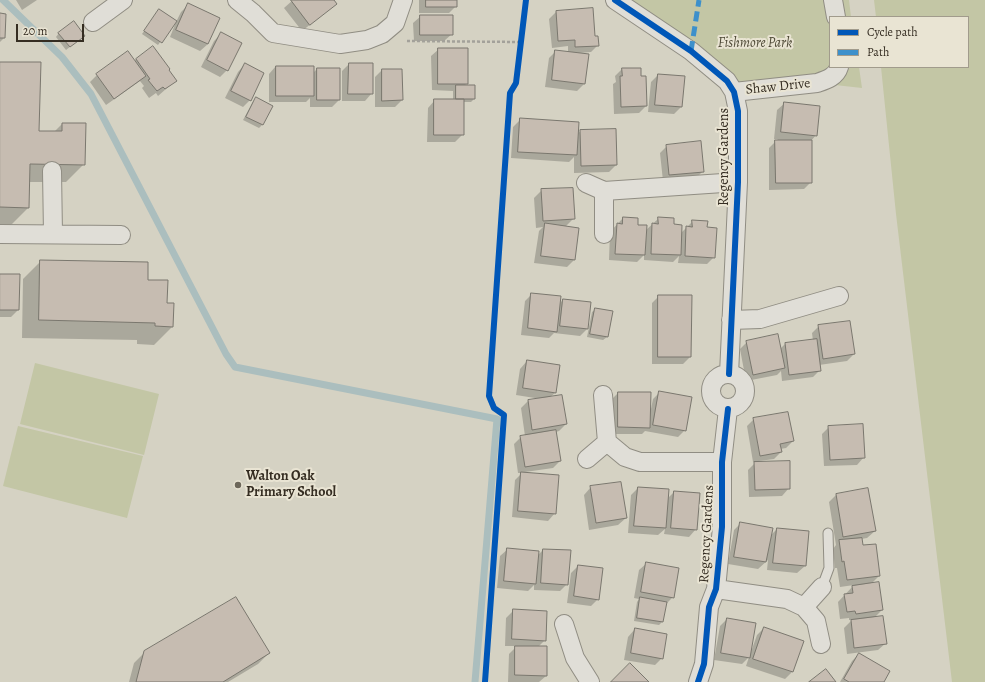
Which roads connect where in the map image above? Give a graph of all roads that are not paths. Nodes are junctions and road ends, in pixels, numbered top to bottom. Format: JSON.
{"nodes":[{"id":1,"x":123,"y":0,"type":"edge"},
{"id":2,"x":237,"y":0,"type":"edge"},
{"id":3,"x":402,"y":0,"type":"edge"},
{"id":4,"x":615,"y":0,"type":"edge"},
{"id":5,"x":833,"y":0,"type":"edge"},
{"id":6,"x":836,"y":16,"type":"edge"},
{"id":7,"x":93,"y":22,"type":"dead end"},
{"id":8,"x":839,"y":68,"type":"edge"},
{"id":9,"x":734,"y":92,"type":"junction"},
{"id":10,"x":52,"y":171,"type":"dead end"},
{"id":11,"x":738,"y":182,"type":"junction"},
{"id":12,"x":586,"y":183,"type":"dead end"},
{"id":13,"x":604,"y":191,"type":"junction"},
{"id":14,"x":0,"y":234,"type":"edge"},
{"id":15,"x":53,"y":234,"type":"junction"},
{"id":16,"x":604,"y":234,"type":"dead end"},
{"id":17,"x":121,"y":235,"type":"dead end"},
{"id":18,"x":839,"y":296,"type":"dead end"},
{"id":19,"x":731,"y":320,"type":"junction"},
{"id":20,"x":728,"y":374,"type":"junction"},
{"id":21,"x":603,"y":395,"type":"dead end"},
{"id":22,"x":728,"y":409,"type":"junction"},
{"id":23,"x":607,"y":442,"type":"junction"},
{"id":24,"x":587,"y":459,"type":"dead end"},
{"id":25,"x":722,"y":462,"type":"junction"},
{"id":26,"x":828,"y":533,"type":"dead end"},
{"id":27,"x":822,"y":587,"type":"joint"},
{"id":28,"x":716,"y":589,"type":"junction"},
{"id":29,"x":804,"y":607,"type":"junction"},
{"id":30,"x":564,"y":624,"type":"dead end"},
{"id":31,"x":821,"y":644,"type":"dead end"},
{"id":32,"x":590,"y":682,"type":"edge"},
{"id":33,"x":698,"y":682,"type":"edge"}],
"edges":[{"from":1,"to":7,"type":"street"},
{"from":2,"to":3,"type":"street"},
{"from":4,"to":9,"type":"street","name":"Regency Gardens"},
{"from":5,"to":6,"type":"street"},
{"from":8,"to":9,"type":"street","name":"Shaw Drive"},
{"from":9,"to":11,"type":"street","name":"Regency Gardens"},
{"from":10,"to":15,"type":"street"},
{"from":11,"to":13,"type":"street"},
{"from":11,"to":19,"type":"street","name":"Regency Gardens"},
{"from":12,"to":13,"type":"street"},
{"from":13,"to":16,"type":"street"},
{"from":14,"to":15,"type":"street"},
{"from":15,"to":17,"type":"street"},
{"from":18,"to":19,"type":"street"},
{"from":19,"to":20,"type":"street","name":"Regency Gardens"},
{"from":20,"to":22,"type":"street"},
{"from":20,"to":22,"type":"street"},
{"from":21,"to":23,"type":"street"},
{"from":22,"to":25,"type":"street","name":"Regency Gardens"},
{"from":23,"to":24,"type":"street"},
{"from":23,"to":25,"type":"street"},
{"from":25,"to":28,"type":"street","name":"Regency Gardens"},
{"from":26,"to":27,"type":"lane"},
{"from":27,"to":29,"type":"street"},
{"from":28,"to":29,"type":"street","name":"Regency Gardens"},
{"from":28,"to":33,"type":"street","name":"Regency Gardens"},
{"from":29,"to":31,"type":"street","name":"Regency Gardens"},
{"from":30,"to":32,"type":"street"}]}
